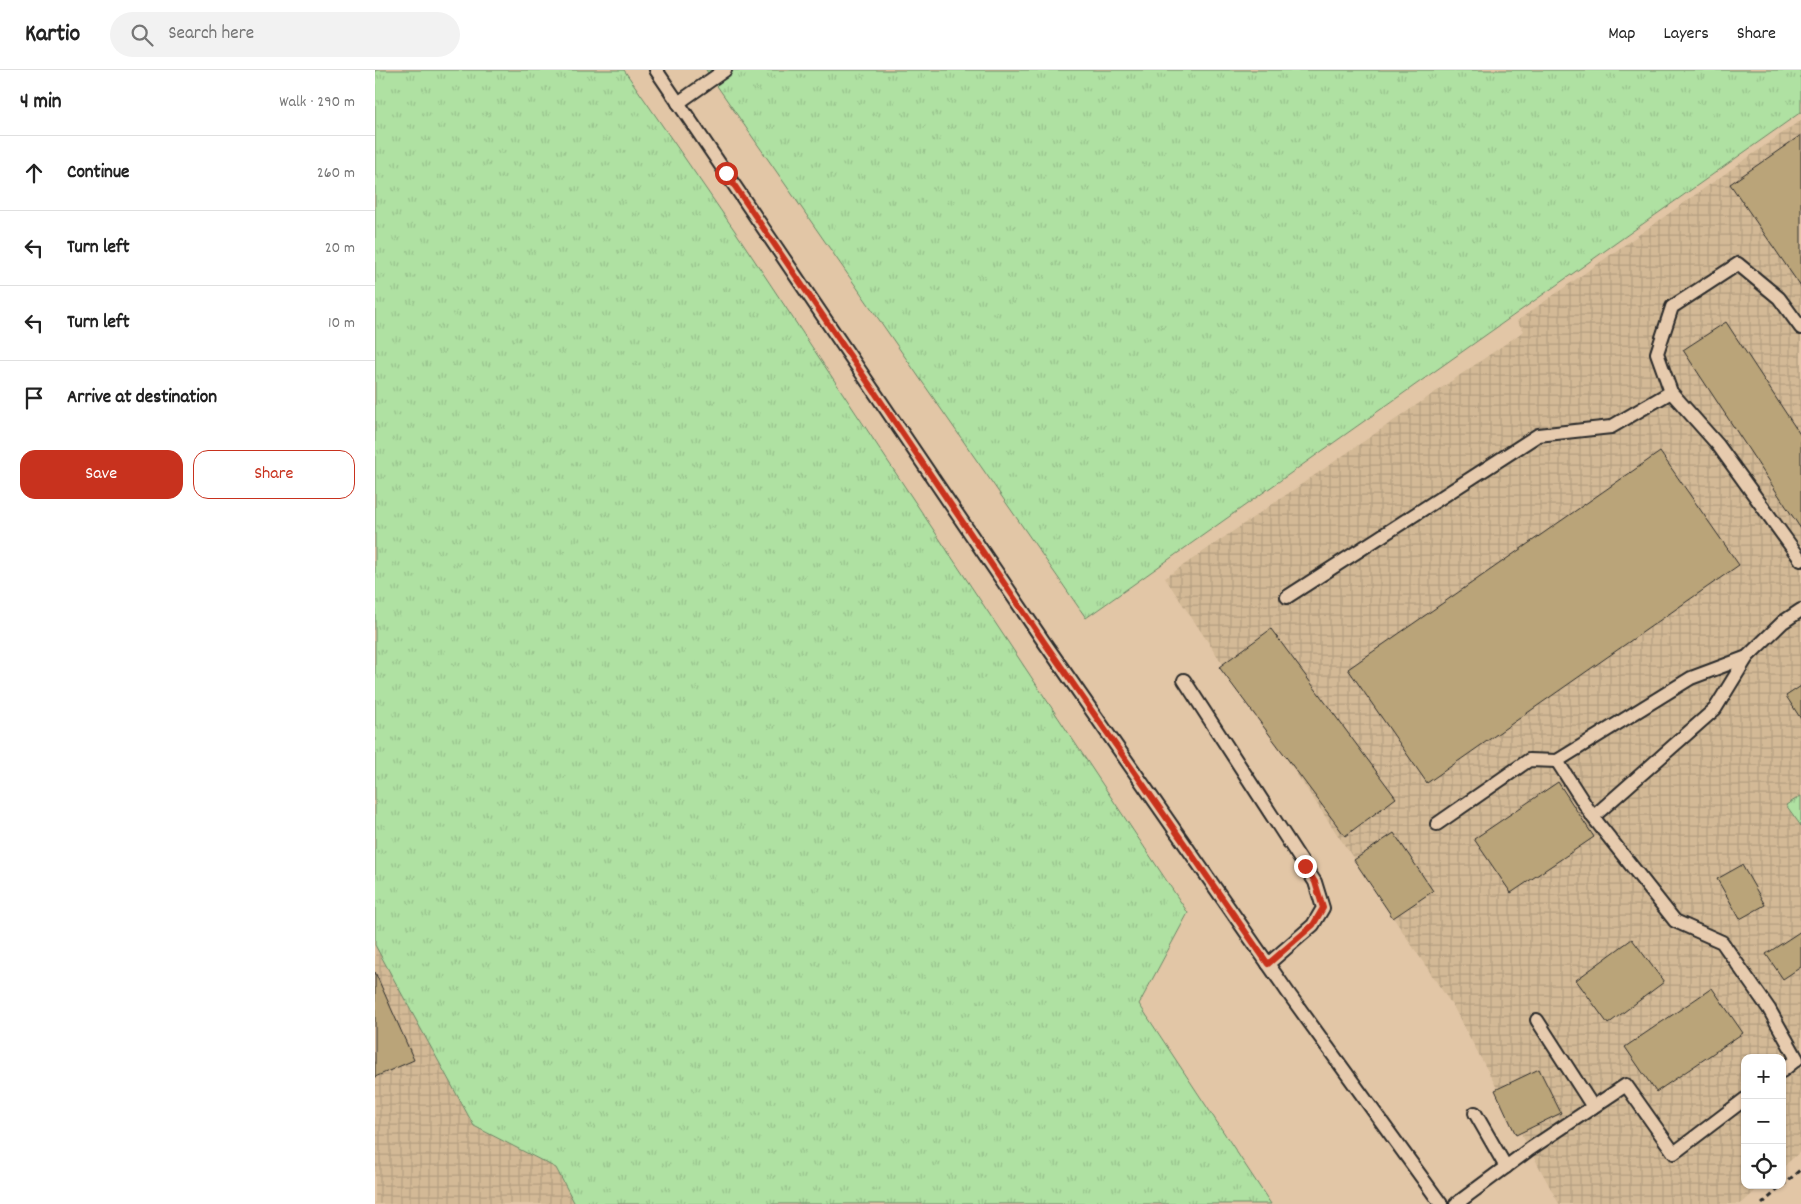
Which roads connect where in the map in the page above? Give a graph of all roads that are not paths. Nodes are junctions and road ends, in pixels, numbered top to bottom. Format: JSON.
{"nodes":[{"id":1,"x":656,"y":70,"type":"edge"},
{"id":2,"x":725,"y":70,"type":"edge"},
{"id":3,"x":678,"y":103,"type":"junction"},
{"id":4,"x":1801,"y":328,"type":"edge"},
{"id":5,"x":1671,"y":392,"type":"junction"},
{"id":6,"x":1801,"y":560,"type":"edge"},
{"id":7,"x":1287,"y":597,"type":"dead end"},
{"id":8,"x":1801,"y":610,"type":"edge"},
{"id":9,"x":1747,"y":657,"type":"junction"},
{"id":10,"x":1184,"y":680,"type":"dead end"},
{"id":11,"x":1557,"y":761,"type":"junction"},
{"id":12,"x":1593,"y":817,"type":"junction"},
{"id":13,"x":1437,"y":824,"type":"dead end"},
{"id":14,"x":1268,"y":964,"type":"junction"},
{"id":15,"x":1537,"y":1020,"type":"dead end"},
{"id":16,"x":1786,"y":1068,"type":"edge"},
{"id":17,"x":1741,"y":1102,"type":"edge"},
{"id":18,"x":1593,"y":1107,"type":"junction"},
{"id":19,"x":1475,"y":1113,"type":"dead end"},
{"id":20,"x":1506,"y":1167,"type":"junction"},
{"id":21,"x":1441,"y":1204,"type":"edge"},
{"id":22,"x":1456,"y":1204,"type":"edge"}],
"edges":[{"from":1,"to":3,"type":"lane"},
{"from":2,"to":3,"type":"lane"},
{"from":3,"to":14,"type":"lane"},
{"from":4,"to":5,"type":"lane"},
{"from":5,"to":6,"type":"lane"},
{"from":5,"to":7,"type":"lane"},
{"from":8,"to":9,"type":"lane"},
{"from":9,"to":11,"type":"lane"},
{"from":9,"to":12,"type":"lane"},
{"from":10,"to":14,"type":"lane"},
{"from":11,"to":12,"type":"lane"},
{"from":11,"to":13,"type":"lane"},
{"from":12,"to":16,"type":"lane"},
{"from":14,"to":21,"type":"lane"},
{"from":15,"to":18,"type":"lane"},
{"from":17,"to":18,"type":"lane"},
{"from":18,"to":20,"type":"lane"},
{"from":19,"to":20,"type":"lane"},
{"from":20,"to":22,"type":"lane"}]}
